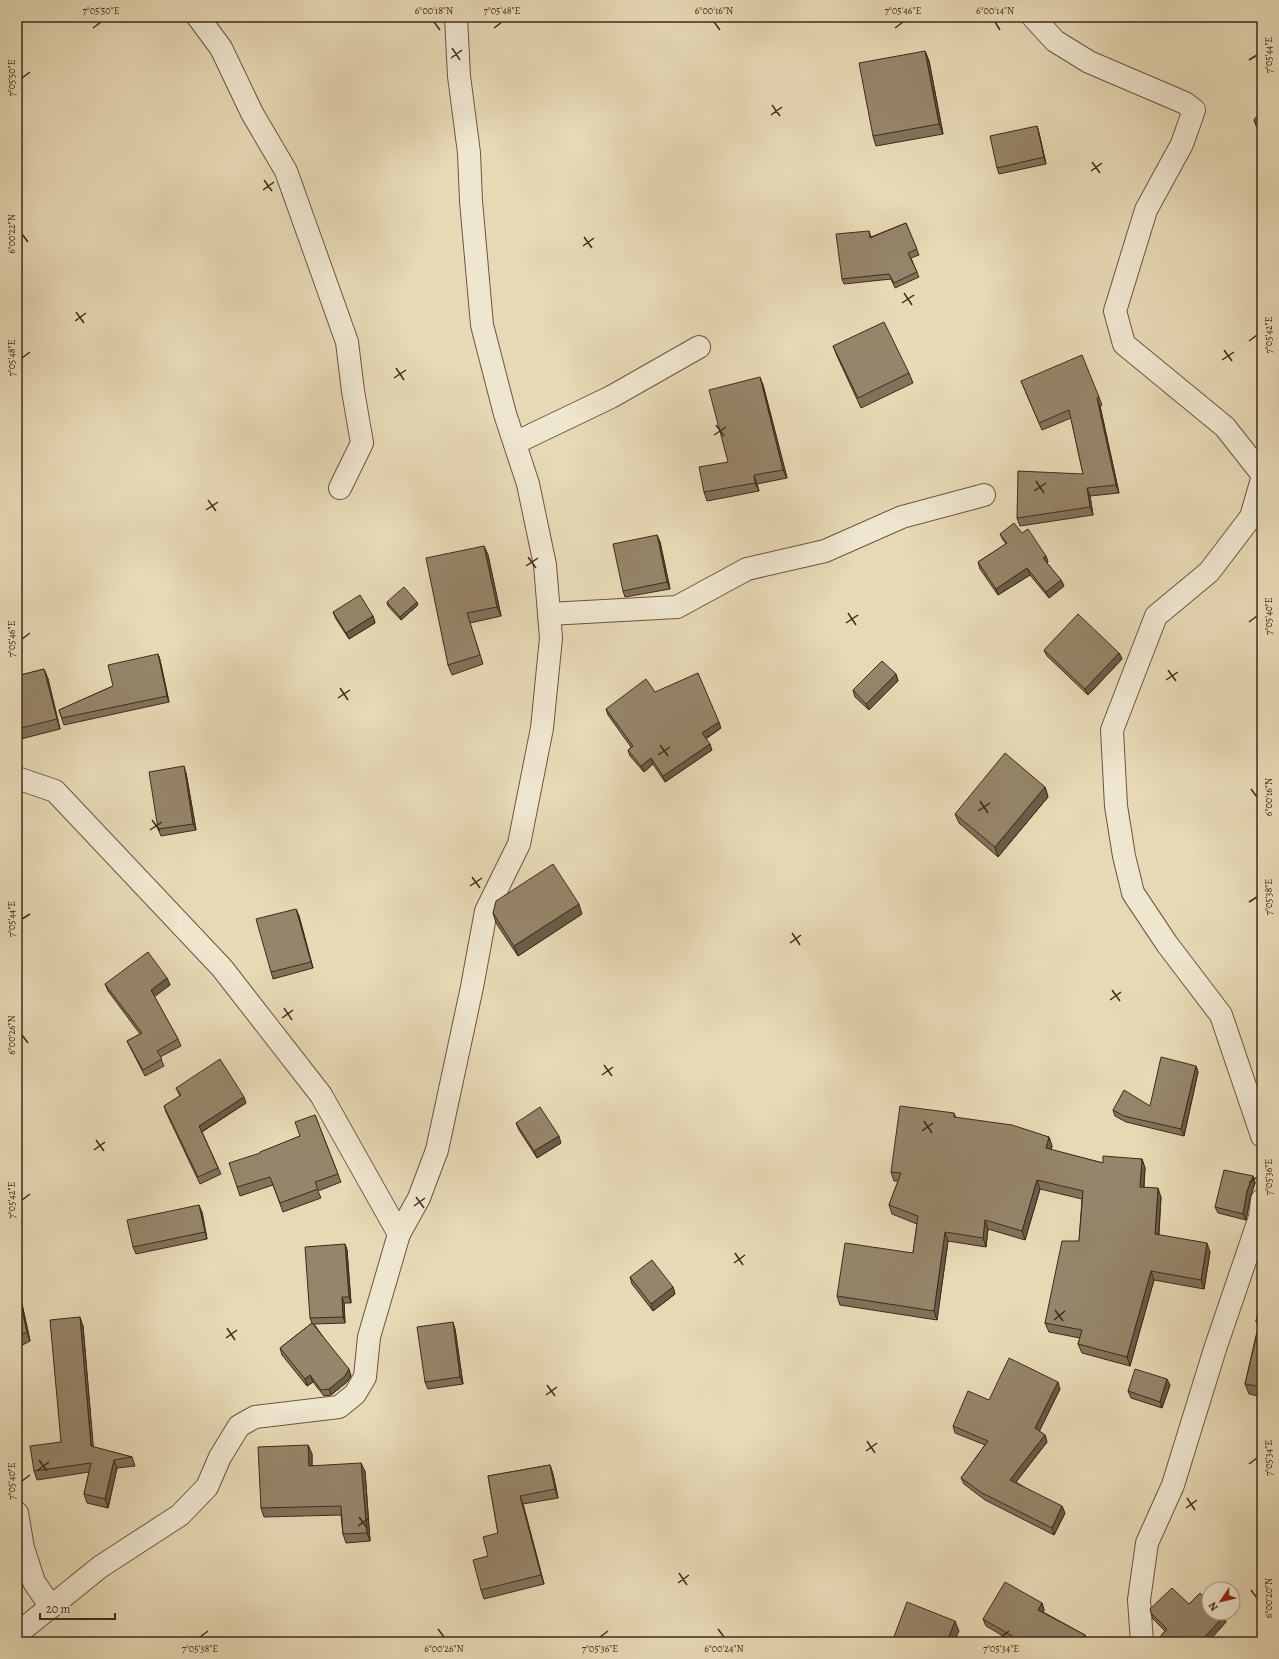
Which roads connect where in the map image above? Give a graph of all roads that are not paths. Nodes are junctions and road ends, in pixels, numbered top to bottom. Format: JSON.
{"nodes":[{"id":1,"x":198,"y":17,"type":"edge"},
{"id":2,"x":456,"y":17,"type":"edge"},
{"id":3,"x":1033,"y":17,"type":"edge"},
{"id":4,"x":698,"y":346,"type":"dead end"},
{"id":5,"x":515,"y":443,"type":"junction"},
{"id":6,"x":1262,"y":474,"type":"edge"},
{"id":7,"x":1262,"y":479,"type":"edge"},
{"id":8,"x":340,"y":488,"type":"dead end"},
{"id":9,"x":984,"y":495,"type":"dead end"},
{"id":10,"x":549,"y":614,"type":"junction"},
{"id":11,"x":17,"y":778,"type":"edge"},
{"id":12,"x":1262,"y":1136,"type":"edge"},
{"id":13,"x":1262,"y":1200,"type":"edge"},
{"id":14,"x":399,"y":1234,"type":"junction"},
{"id":15,"x":17,"y":1513,"type":"edge"},
{"id":16,"x":51,"y":1607,"type":"junction"},
{"id":17,"x":17,"y":1634,"type":"edge"},
{"id":18,"x":1142,"y":1642,"type":"edge"}],
"edges":[{"from":1,"to":8,"type":"street"},
{"from":2,"to":5,"type":"street"},
{"from":3,"to":6,"type":"street"},
{"from":4,"to":5,"type":"street"},
{"from":5,"to":10,"type":"street"},
{"from":7,"to":12,"type":"street"},
{"from":9,"to":10,"type":"street"},
{"from":10,"to":14,"type":"street"},
{"from":11,"to":14,"type":"street"},
{"from":13,"to":18,"type":"street"},
{"from":14,"to":16,"type":"street"},
{"from":15,"to":16,"type":"street"},
{"from":16,"to":17,"type":"street"}]}
